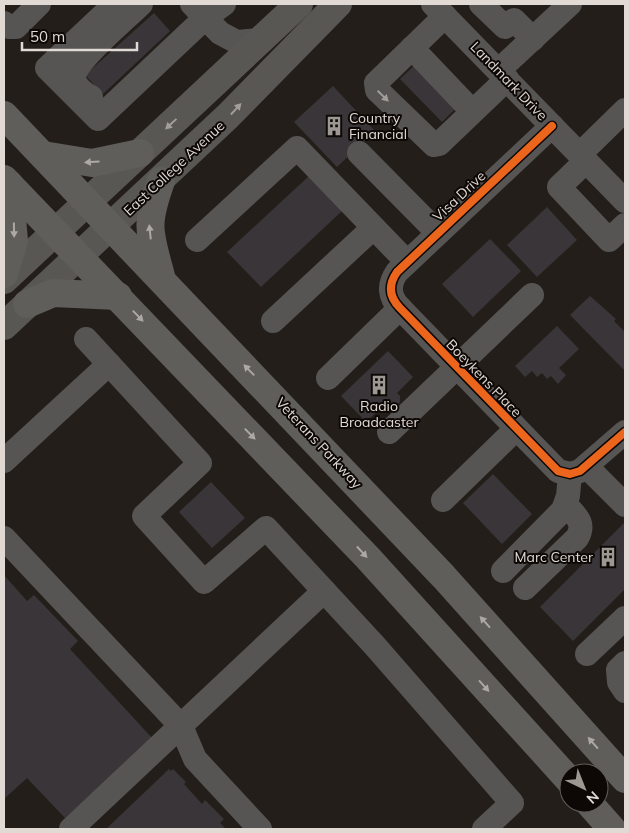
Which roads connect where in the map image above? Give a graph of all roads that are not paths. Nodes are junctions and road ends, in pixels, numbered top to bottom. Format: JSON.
{"nodes":[{"id":1,"x":39,"y":4,"type":"edge"},
{"id":2,"x":115,"y":4,"type":"edge"},
{"id":3,"x":129,"y":4,"type":"edge"},
{"id":4,"x":141,"y":4,"type":"edge"},
{"id":5,"x":299,"y":4,"type":"edge"},
{"id":6,"x":338,"y":4,"type":"edge"},
{"id":7,"x":481,"y":4,"type":"edge"},
{"id":8,"x":570,"y":4,"type":"edge"},
{"id":9,"x":208,"y":8,"type":"edge"},
{"id":10,"x":439,"y":10,"type":"edge"},
{"id":11,"x":4,"y":23,"type":"edge"},
{"id":12,"x":533,"y":39,"type":"junction"},
{"id":13,"x":259,"y":40,"type":"junction"},
{"id":14,"x":177,"y":45,"type":"junction"},
{"id":15,"x":412,"y":48,"type":"junction"},
{"id":16,"x":503,"y":74,"type":"junction"},
{"id":17,"x":76,"y":85,"type":"junction"},
{"id":18,"x":625,"y":110,"type":"edge"},
{"id":19,"x":472,"y":111,"type":"junction"},
{"id":20,"x":4,"y":115,"type":"edge"},
{"id":21,"x":552,"y":126,"type":"junction"},
{"id":22,"x":140,"y":153,"type":"junction"},
{"id":23,"x":359,"y":153,"type":"dead end"},
{"id":24,"x":43,"y":155,"type":"junction"},
{"id":25,"x":583,"y":157,"type":"junction"},
{"id":26,"x":161,"y":181,"type":"junction"},
{"id":27,"x":6,"y":182,"type":"edge"},
{"id":28,"x":87,"y":201,"type":"junction"},
{"id":29,"x":625,"y":201,"type":"edge"},
{"id":30,"x":625,"y":225,"type":"edge"},
{"id":31,"x":112,"y":227,"type":"junction"},
{"id":32,"x":373,"y":228,"type":"junction"},
{"id":33,"x":54,"y":231,"type":"junction"},
{"id":34,"x":438,"y":233,"type":"junction"},
{"id":35,"x":197,"y":240,"type":"dead end"},
{"id":36,"x":79,"y":256,"type":"junction"},
{"id":37,"x":407,"y":262,"type":"junction"},
{"id":38,"x":4,"y":274,"type":"edge"},
{"id":39,"x":4,"y":280,"type":"edge"},
{"id":40,"x":162,"y":280,"type":"junction"},
{"id":41,"x":532,"y":295,"type":"dead end"},
{"id":42,"x":118,"y":296,"type":"junction"},
{"id":43,"x":395,"y":299,"type":"junction"},
{"id":44,"x":26,"y":304,"type":"junction"},
{"id":45,"x":273,"y":321,"type":"dead end"},
{"id":46,"x":4,"y":326,"type":"edge"},
{"id":47,"x":86,"y":339,"type":"dead end"},
{"id":48,"x":109,"y":364,"type":"junction"},
{"id":49,"x":457,"y":367,"type":"junction"},
{"id":50,"x":328,"y":378,"type":"dead end"},
{"id":51,"x":516,"y":429,"type":"junction"},
{"id":52,"x":389,"y":432,"type":"dead end"},
{"id":53,"x":624,"y":436,"type":"edge"},
{"id":54,"x":4,"y":461,"type":"edge"},
{"id":55,"x":578,"y":470,"type":"junction"},
{"id":56,"x":443,"y":500,"type":"dead end"},
{"id":57,"x":566,"y":505,"type":"junction"},
{"id":58,"x":625,"y":505,"type":"edge"},
{"id":59,"x":4,"y":538,"type":"edge"},
{"id":60,"x":503,"y":571,"type":"dead end"},
{"id":61,"x":525,"y":588,"type":"dead end"},
{"id":62,"x":324,"y":590,"type":"junction"},
{"id":63,"x":625,"y":618,"type":"edge"},
{"id":64,"x":587,"y":654,"type":"dead end"},
{"id":65,"x":625,"y":663,"type":"edge"},
{"id":66,"x":625,"y":691,"type":"edge"},
{"id":67,"x":181,"y":726,"type":"junction"},
{"id":68,"x":559,"y":769,"type":"edge"},
{"id":69,"x":625,"y":779,"type":"edge"},
{"id":70,"x":598,"y":813,"type":"edge"},
{"id":71,"x":71,"y":829,"type":"edge"},
{"id":72,"x":260,"y":829,"type":"edge"},
{"id":73,"x":484,"y":829,"type":"edge"},
{"id":74,"x":612,"y":829,"type":"edge"}],
"edges":[{"from":1,"to":11,"type":"street"},
{"from":2,"to":14,"type":"street"},
{"from":3,"to":17,"type":"street"},
{"from":4,"to":17,"type":"street"},
{"from":5,"to":13,"type":"main road"},
{"from":26,"to":6,"type":"main road","name":"East College Avenue","one_way":true},
{"from":7,"to":12,"type":"street"},
{"from":8,"to":12,"type":"street"},
{"from":9,"to":13,"type":"street"},
{"from":9,"to":14,"type":"street"},
{"from":10,"to":15,"type":"street"},
{"from":10,"to":16,"type":"street","name":"Landmark Drive"},
{"from":12,"to":16,"type":"street"},
{"from":13,"to":22,"type":"main road","one_way":true},
{"from":14,"to":17,"type":"street"},
{"from":15,"to":19,"type":"street"},
{"from":15,"to":19,"type":"street","one_way":true},
{"from":16,"to":19,"type":"street"},
{"from":16,"to":21,"type":"street","name":"Landmark Drive"},
{"from":18,"to":25,"type":"street"},
{"from":20,"to":24,"type":"highway","name":"Veterans Parkway"},
{"from":21,"to":25,"type":"street","name":"Landmark Drive"},
{"from":21,"to":34,"type":"street","name":"Visa Drive"},
{"from":22,"to":24,"type":"highway","one_way":true},
{"from":22,"to":28,"type":"main road"},
{"from":23,"to":34,"type":"street"},
{"from":24,"to":28,"type":"highway","name":"Veterans Parkway"},
{"from":25,"to":29,"type":"street","name":"Landmark Drive"},
{"from":25,"to":30,"type":"street"},
{"from":26,"to":31,"type":"main road","name":"East College Avenue"},
{"from":40,"to":26,"type":"highway","one_way":true},
{"from":27,"to":33,"type":"highway"},
{"from":27,"to":38,"type":"highway","one_way":true},
{"from":28,"to":31,"type":"highway","name":"Veterans Parkway"},
{"from":28,"to":33,"type":"main road"},
{"from":31,"to":36,"type":"main road","name":"East College Avenue"},
{"from":31,"to":40,"type":"highway","name":"Veterans Parkway"},
{"from":32,"to":35,"type":"street"},
{"from":32,"to":37,"type":"street"},
{"from":32,"to":45,"type":"street"},
{"from":33,"to":36,"type":"highway"},
{"from":33,"to":39,"type":"main road"},
{"from":34,"to":37,"type":"street","name":"Visa Drive"},
{"from":36,"to":42,"type":"highway"},
{"from":36,"to":44,"type":"main road","name":"East College Avenue"},
{"from":37,"to":43,"type":"street","name":"Visa Drive"},
{"from":69,"to":40,"type":"highway","name":"Veterans Parkway","one_way":true},
{"from":41,"to":49,"type":"street"},
{"from":42,"to":44,"type":"highway"},
{"from":42,"to":68,"type":"highway","one_way":true},
{"from":43,"to":49,"type":"street","name":"Boeykens Place"},
{"from":43,"to":50,"type":"street","name":"Visa Drive"},
{"from":44,"to":46,"type":"main road","name":"East College Avenue"},
{"from":47,"to":48,"type":"street"},
{"from":48,"to":54,"type":"street"},
{"from":48,"to":62,"type":"street"},
{"from":49,"to":51,"type":"street","name":"Boeykens Place"},
{"from":49,"to":52,"type":"street"},
{"from":51,"to":55,"type":"street","name":"Boeykens Place"},
{"from":51,"to":56,"type":"street"},
{"from":53,"to":55,"type":"street"},
{"from":55,"to":57,"type":"street"},
{"from":55,"to":58,"type":"street","name":"Boeykens Place"},
{"from":57,"to":60,"type":"street"},
{"from":57,"to":61,"type":"street"},
{"from":59,"to":67,"type":"street"},
{"from":62,"to":67,"type":"street"},
{"from":62,"to":73,"type":"street"},
{"from":63,"to":64,"type":"street"},
{"from":65,"to":66,"type":"street"},
{"from":67,"to":71,"type":"street"},
{"from":67,"to":72,"type":"street"},
{"from":70,"to":74,"type":"highway"}]}
